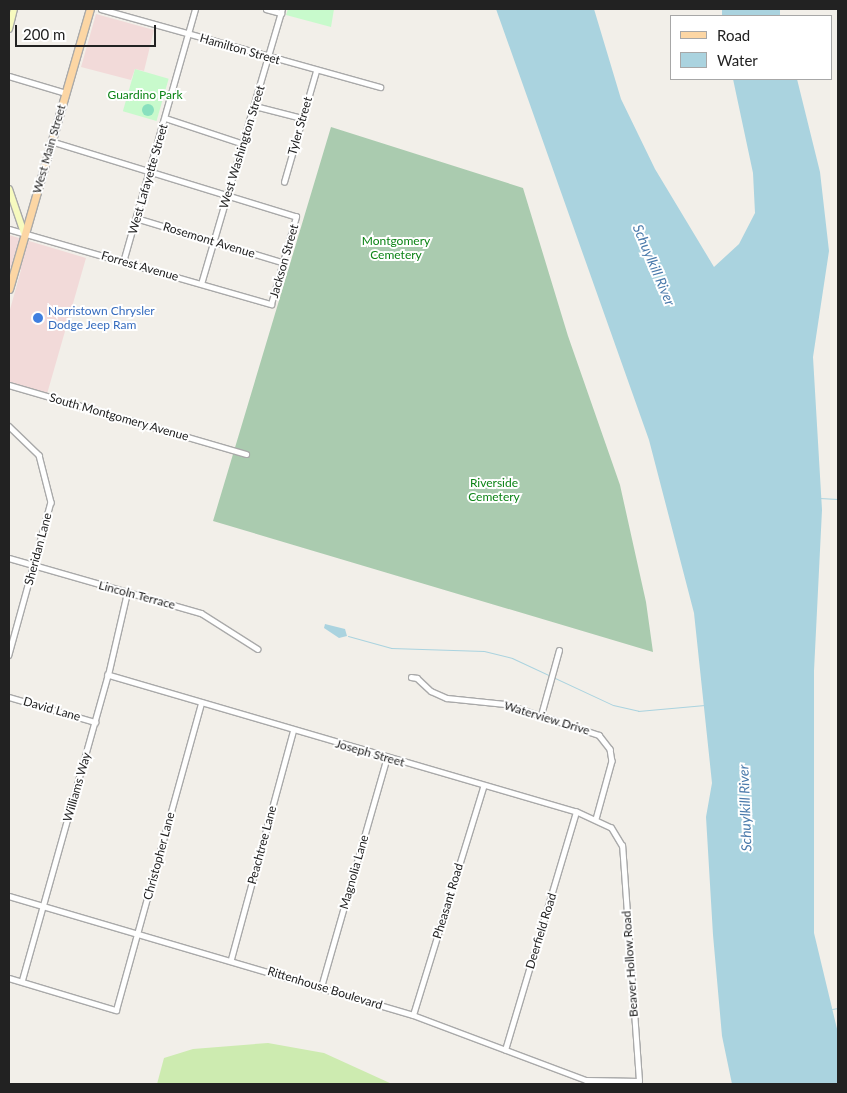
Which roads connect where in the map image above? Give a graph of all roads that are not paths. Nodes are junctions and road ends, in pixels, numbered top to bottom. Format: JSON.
{"nodes":[{"id":1,"x":14,"y":9,"type":"edge"},
{"id":2,"x":90,"y":9,"type":"edge"},
{"id":3,"x":102,"y":9,"type":"edge"},
{"id":4,"x":195,"y":9,"type":"edge"},
{"id":5,"x":266,"y":9,"type":"edge"},
{"id":6,"x":281,"y":11,"type":"edge"},
{"id":7,"x":9,"y":29,"type":"edge"},
{"id":8,"x":188,"y":34,"type":"junction"},
{"id":9,"x":269,"y":56,"type":"junction"},
{"id":10,"x":316,"y":71,"type":"junction"},
{"id":11,"x":9,"y":76,"type":"edge"},
{"id":12,"x":380,"y":87,"type":"dead end"},
{"id":13,"x":66,"y":93,"type":"junction"},
{"id":14,"x":255,"y":106,"type":"junction"},
{"id":15,"x":165,"y":118,"type":"junction"},
{"id":16,"x":302,"y":118,"type":"junction"},
{"id":17,"x":52,"y":142,"type":"junction"},
{"id":18,"x":244,"y":144,"type":"junction"},
{"id":19,"x":149,"y":173,"type":"junction"},
{"id":20,"x":284,"y":182,"type":"dead end"},
{"id":21,"x":9,"y":189,"type":"edge"},
{"id":22,"x":226,"y":196,"type":"junction"},
{"id":23,"x":136,"y":218,"type":"junction"},
{"id":24,"x":9,"y":229,"type":"edge"},
{"id":25,"x":24,"y":233,"type":"junction"},
{"id":26,"x":215,"y":242,"type":"junction"},
{"id":27,"x":123,"y":262,"type":"junction"},
{"id":28,"x":282,"y":262,"type":"junction"},
{"id":29,"x":201,"y":284,"type":"junction"},
{"id":30,"x":9,"y":289,"type":"edge"},
{"id":31,"x":272,"y":304,"type":"joint"},
{"id":32,"x":9,"y":385,"type":"edge"},
{"id":33,"x":9,"y":426,"type":"edge"},
{"id":34,"x":246,"y":454,"type":"dead end"},
{"id":35,"x":9,"y":558,"type":"edge"},
{"id":36,"x":34,"y":566,"type":"junction"},
{"id":37,"x":127,"y":594,"type":"junction"},
{"id":38,"x":258,"y":649,"type":"dead end"},
{"id":39,"x":559,"y":650,"type":"dead end"},
{"id":40,"x":9,"y":656,"type":"edge"},
{"id":41,"x":108,"y":675,"type":"junction"},
{"id":42,"x":411,"y":677,"type":"dead end"},
{"id":43,"x":9,"y":697,"type":"edge"},
{"id":44,"x":201,"y":703,"type":"junction"},
{"id":45,"x":541,"y":715,"type":"junction"},
{"id":46,"x":95,"y":722,"type":"junction"},
{"id":47,"x":292,"y":731,"type":"junction"},
{"id":48,"x":387,"y":757,"type":"junction"},
{"id":49,"x":482,"y":787,"type":"junction"},
{"id":50,"x":576,"y":812,"type":"junction"},
{"id":51,"x":596,"y":819,"type":"junction"},
{"id":52,"x":622,"y":846,"type":"joint"},
{"id":53,"x":9,"y":896,"type":"edge"},
{"id":54,"x":44,"y":906,"type":"junction"},
{"id":55,"x":138,"y":934,"type":"junction"},
{"id":56,"x":231,"y":959,"type":"junction"},
{"id":57,"x":9,"y":978,"type":"edge"},
{"id":58,"x":22,"y":980,"type":"junction"},
{"id":59,"x":321,"y":987,"type":"junction"},
{"id":60,"x":413,"y":1015,"type":"junction"},
{"id":61,"x":505,"y":1050,"type":"junction"},
{"id":62,"x":639,"y":1081,"type":"joint"}],
"edges":[{"from":1,"to":7,"type":"main road"},
{"from":2,"to":13,"type":"main road","name":"West Main Street"},
{"from":3,"to":8,"type":"street","name":"Hamilton Street"},
{"from":4,"to":8,"type":"street","name":"West Lafayette Street"},
{"from":5,"to":6,"type":"street"},
{"from":6,"to":9,"type":"street","name":"West Washington Street"},
{"from":8,"to":9,"type":"street","name":"Hamilton Street"},
{"from":8,"to":15,"type":"street","name":"West Lafayette Street"},
{"from":9,"to":10,"type":"street","name":"Hamilton Street"},
{"from":9,"to":14,"type":"street","name":"West Washington Street"},
{"from":10,"to":12,"type":"street","name":"Hamilton Street"},
{"from":10,"to":16,"type":"street","name":"Tyler Street"},
{"from":11,"to":13,"type":"street"},
{"from":13,"to":17,"type":"main road","name":"West Main Street"},
{"from":14,"to":16,"type":"street"},
{"from":14,"to":18,"type":"street","name":"West Washington Street"},
{"from":15,"to":18,"type":"street"},
{"from":15,"to":19,"type":"street","name":"West Lafayette Street"},
{"from":16,"to":20,"type":"street","name":"Tyler Street"},
{"from":17,"to":19,"type":"street"},
{"from":17,"to":25,"type":"main road","name":"West Main Street"},
{"from":18,"to":22,"type":"street","name":"West Washington Street"},
{"from":19,"to":22,"type":"street"},
{"from":19,"to":23,"type":"street","name":"West Lafayette Street"},
{"from":21,"to":25,"type":"main road"},
{"from":22,"to":26,"type":"street","name":"West Washington Street"},
{"from":22,"to":28,"type":"street","name":"Jackson Street"},
{"from":23,"to":26,"type":"street","name":"Rosemont Avenue"},
{"from":23,"to":27,"type":"street","name":"West Lafayette Street"},
{"from":24,"to":25,"type":"street","name":"Forrest Avenue"},
{"from":25,"to":27,"type":"street","name":"Forrest Avenue"},
{"from":25,"to":30,"type":"main road","name":"West Main Street"},
{"from":26,"to":28,"type":"street","name":"Rosemont Avenue"},
{"from":26,"to":29,"type":"street","name":"West Washington Street"},
{"from":27,"to":29,"type":"street","name":"Forrest Avenue"},
{"from":28,"to":31,"type":"street","name":"Jackson Street"},
{"from":29,"to":31,"type":"street","name":"Forrest Avenue"},
{"from":32,"to":34,"type":"street","name":"South Montgomery Avenue"},
{"from":33,"to":36,"type":"street","name":"Sheridan Lane"},
{"from":35,"to":36,"type":"street","name":"Lincoln Terrace"},
{"from":36,"to":37,"type":"street","name":"Lincoln Terrace"},
{"from":36,"to":40,"type":"street","name":"Sheridan Lane"},
{"from":37,"to":38,"type":"street","name":"Lincoln Terrace"},
{"from":37,"to":41,"type":"street","name":"Williams Way"},
{"from":39,"to":45,"type":"street"},
{"from":41,"to":44,"type":"street","name":"Joseph Street"},
{"from":41,"to":46,"type":"street","name":"Williams Way"},
{"from":42,"to":45,"type":"street","name":"Waterview Drive"},
{"from":43,"to":46,"type":"street","name":"David Lane"},
{"from":44,"to":47,"type":"street","name":"Joseph Street"},
{"from":44,"to":55,"type":"street","name":"Christopher Lane"},
{"from":45,"to":51,"type":"street","name":"Waterview Drive"},
{"from":46,"to":54,"type":"street","name":"Williams Way"},
{"from":47,"to":48,"type":"street","name":"Joseph Street"},
{"from":47,"to":56,"type":"street","name":"Peachtree Lane"},
{"from":48,"to":49,"type":"street","name":"Joseph Street"},
{"from":48,"to":59,"type":"street","name":"Magnolia Lane"},
{"from":49,"to":50,"type":"street","name":"Joseph Street"},
{"from":49,"to":60,"type":"street","name":"Pheasant Road"},
{"from":50,"to":51,"type":"street","name":"Joseph Street"},
{"from":50,"to":61,"type":"street","name":"Deerfield Road"},
{"from":51,"to":52,"type":"street","name":"Joseph Street"},
{"from":52,"to":62,"type":"street","name":"Beaver Hollow Road"},
{"from":53,"to":54,"type":"street","name":"Rittenhouse Boulevard"},
{"from":54,"to":55,"type":"street","name":"Rittenhouse Boulevard"},
{"from":54,"to":58,"type":"street","name":"Williams Way"},
{"from":55,"to":56,"type":"street","name":"Rittenhouse Boulevard"},
{"from":55,"to":58,"type":"street","name":"Christopher Lane"},
{"from":56,"to":59,"type":"street","name":"Rittenhouse Boulevard"},
{"from":57,"to":58,"type":"street"},
{"from":59,"to":60,"type":"street","name":"Rittenhouse Boulevard"},
{"from":60,"to":61,"type":"street","name":"Rittenhouse Boulevard"},
{"from":61,"to":62,"type":"street","name":"Rittenhouse Boulevard"}]}
